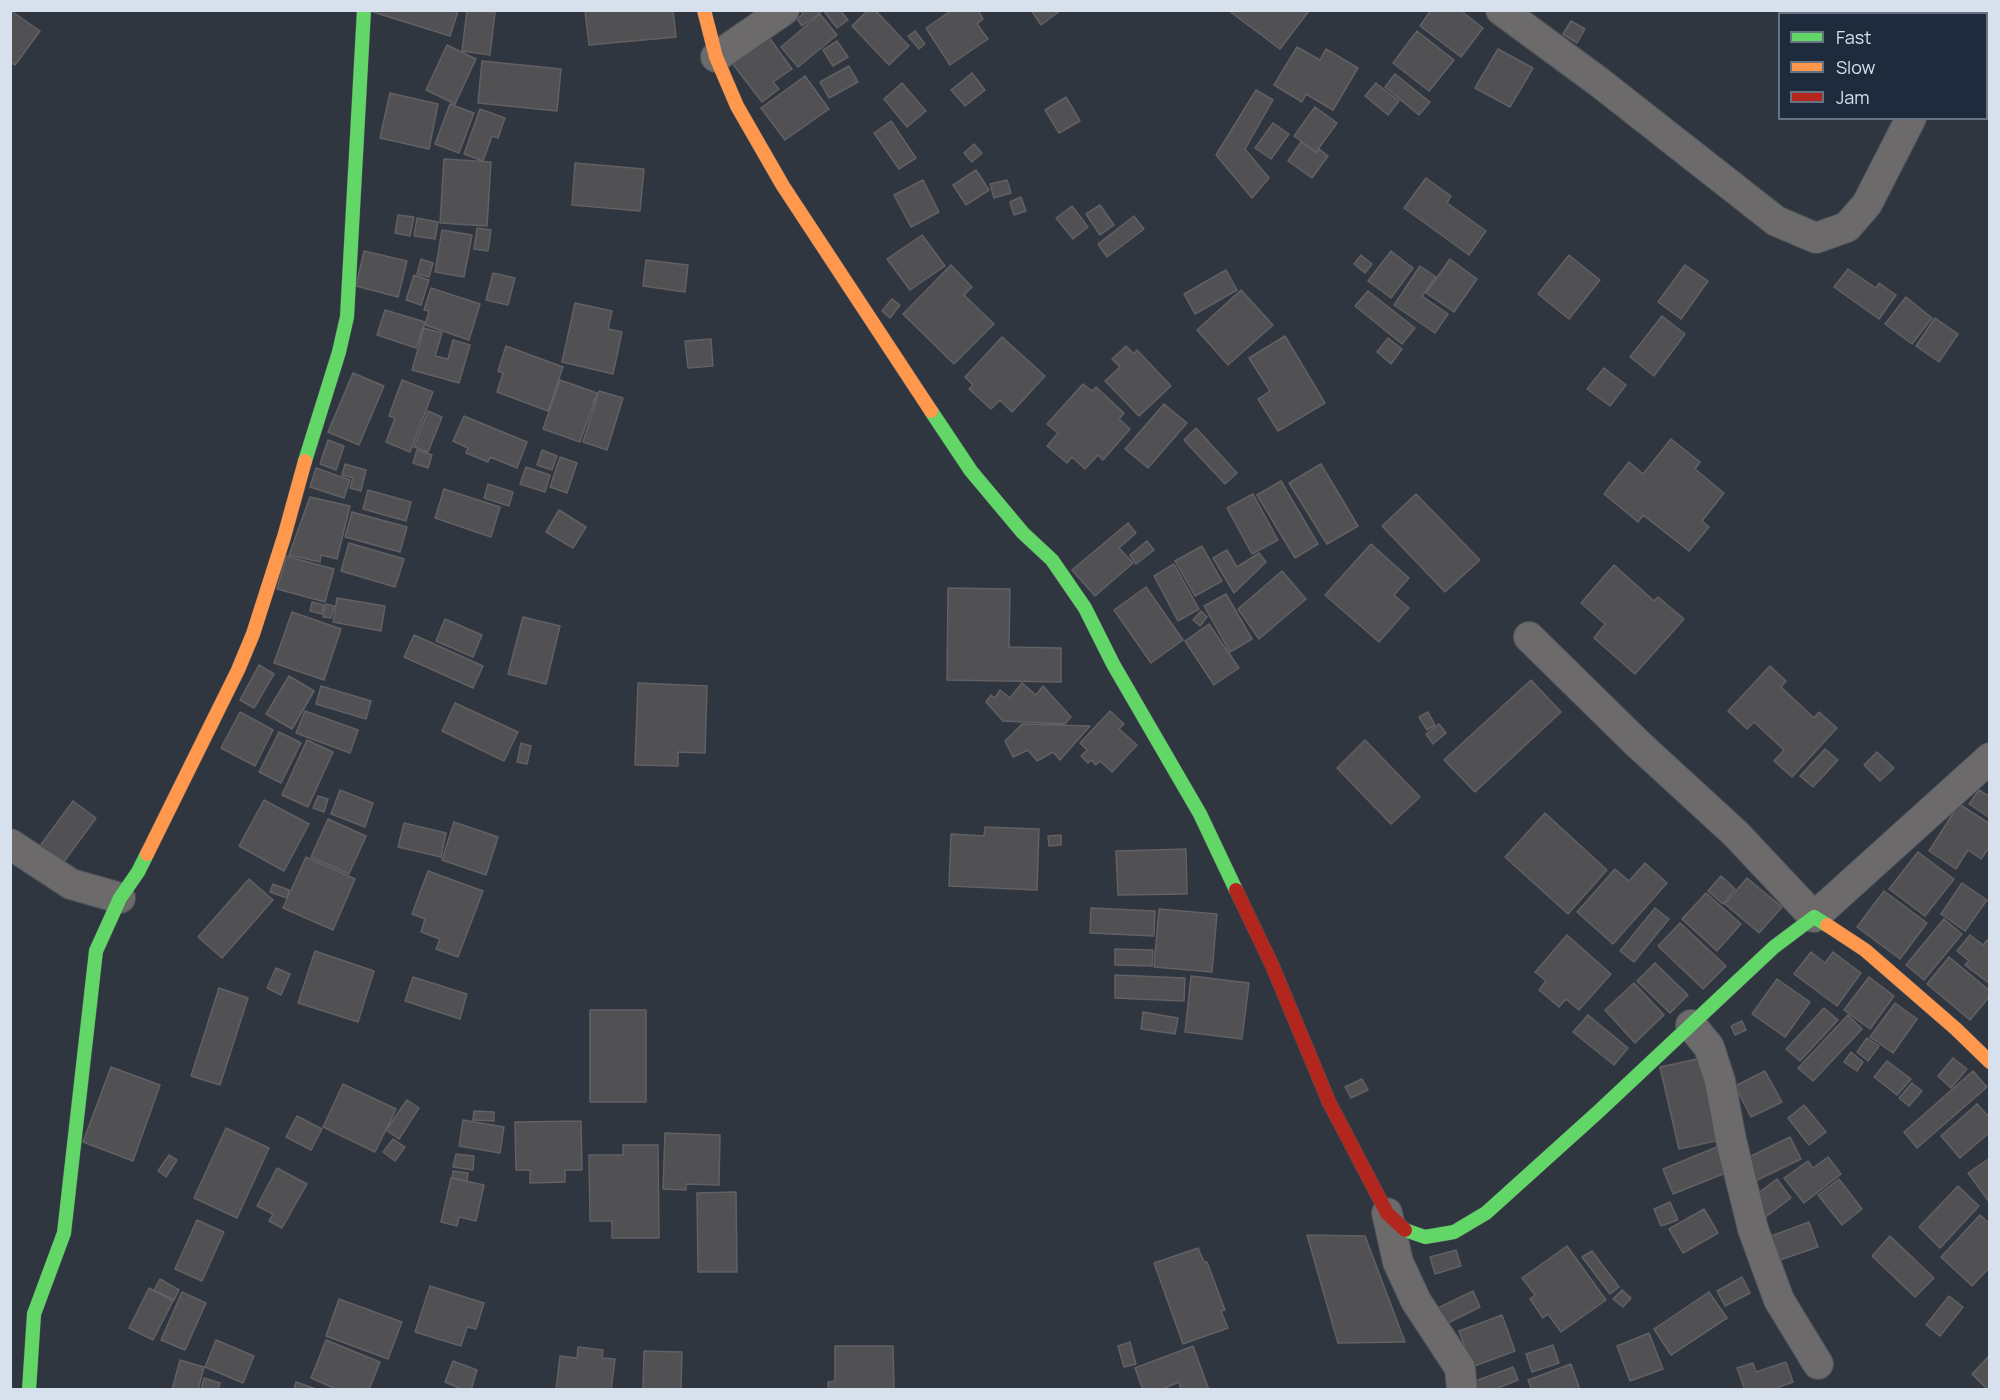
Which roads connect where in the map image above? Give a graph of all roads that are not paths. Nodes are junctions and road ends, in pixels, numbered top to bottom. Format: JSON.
{"nodes":[{"id":1,"x":364,"y":10,"type":"edge"},
{"id":2,"x":704,"y":10,"type":"edge"},
{"id":3,"x":784,"y":10,"type":"edge"},
{"id":4,"x":1501,"y":10,"type":"edge"},
{"id":5,"x":716,"y":57,"type":"junction"},
{"id":6,"x":1910,"y":120,"type":"edge"},
{"id":7,"x":1529,"y":637,"type":"dead end"},
{"id":8,"x":1989,"y":758,"type":"edge"},
{"id":9,"x":10,"y":844,"type":"edge"},
{"id":10,"x":120,"y":898,"type":"junction"},
{"id":11,"x":1814,"y":917,"type":"junction"},
{"id":12,"x":1691,"y":1025,"type":"junction"},
{"id":13,"x":1989,"y":1062,"type":"edge"},
{"id":14,"x":1387,"y":1213,"type":"junction"},
{"id":15,"x":1818,"y":1364,"type":"dead end"},
{"id":16,"x":29,"y":1389,"type":"edge"},
{"id":17,"x":1461,"y":1389,"type":"edge"}],
"edges":[{"from":1,"to":10,"type":"street"},
{"from":2,"to":5,"type":"street"},
{"from":3,"to":5,"type":"street"},
{"from":4,"to":6,"type":"street"},
{"from":5,"to":14,"type":"street"},
{"from":7,"to":11,"type":"street"},
{"from":8,"to":11,"type":"street"},
{"from":9,"to":10,"type":"street"},
{"from":10,"to":16,"type":"street"},
{"from":11,"to":12,"type":"street"},
{"from":11,"to":13,"type":"street"},
{"from":12,"to":14,"type":"street"},
{"from":12,"to":15,"type":"street"},
{"from":14,"to":17,"type":"street"}]}
